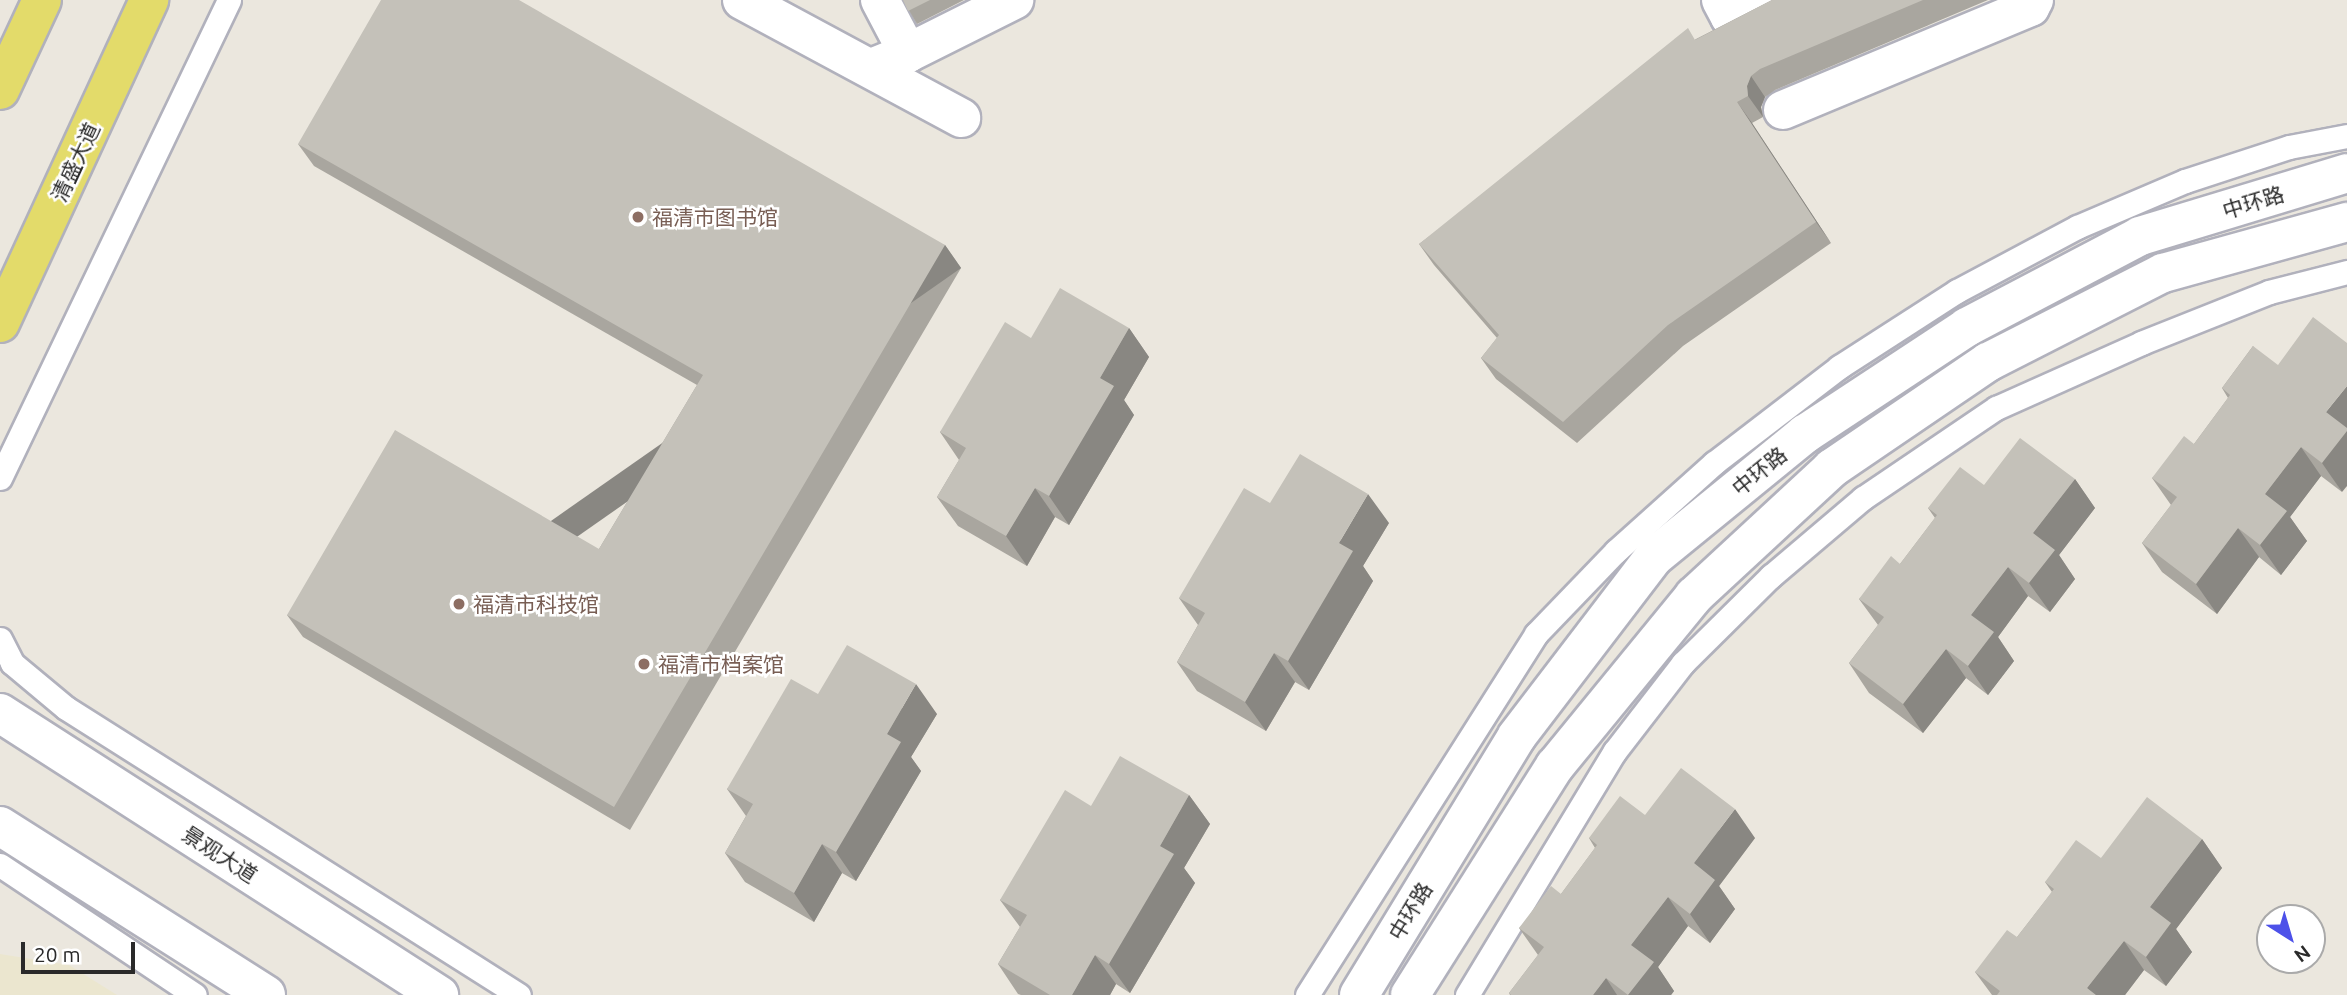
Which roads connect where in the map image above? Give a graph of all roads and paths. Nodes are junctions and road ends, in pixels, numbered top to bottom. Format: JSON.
{"nodes":[{"id":1,"x":42,"y":0,"type":"edge"},
{"id":2,"x":149,"y":0,"type":"edge"},
{"id":3,"x":229,"y":0,"type":"edge"},
{"id":4,"x":742,"y":0,"type":"edge"},
{"id":5,"x":880,"y":0,"type":"edge"},
{"id":6,"x":1014,"y":0,"type":"edge"},
{"id":7,"x":1721,"y":0,"type":"edge"},
{"id":8,"x":1765,"y":0,"type":"edge"},
{"id":9,"x":2034,"y":0,"type":"edge"},
{"id":10,"x":908,"y":54,"type":"junction"},
{"id":11,"x":872,"y":68,"type":"junction"},
{"id":12,"x":0,"y":90,"type":"edge"},
{"id":13,"x":1783,"y":110,"type":"dead end"},
{"id":14,"x":961,"y":118,"type":"dead end"},
{"id":15,"x":2347,"y":136,"type":"edge"},
{"id":16,"x":2347,"y":173,"type":"edge"},
{"id":17,"x":2347,"y":222,"type":"edge"},
{"id":18,"x":2347,"y":272,"type":"edge"},
{"id":19,"x":0,"y":323,"type":"edge"},
{"id":20,"x":0,"y":478,"type":"edge"},
{"id":21,"x":0,"y":639,"type":"edge"},
{"id":22,"x":0,"y":713,"type":"edge"},
{"id":23,"x":0,"y":826,"type":"edge"},
{"id":24,"x":0,"y":865,"type":"edge"},
{"id":25,"x":194,"y":995,"type":"edge"},
{"id":26,"x":267,"y":995,"type":"edge"},
{"id":27,"x":439,"y":995,"type":"edge"},
{"id":28,"x":519,"y":995,"type":"edge"},
{"id":29,"x":1307,"y":995,"type":"edge"},
{"id":30,"x":1359,"y":995,"type":"edge"},
{"id":31,"x":1410,"y":995,"type":"edge"},
{"id":32,"x":1467,"y":995,"type":"edge"}],
"edges":[{"from":1,"to":12,"type":"main road"},
{"from":2,"to":19,"type":"main road","name":"清盛大道"},
{"from":3,"to":20,"type":"lane"},
{"from":4,"to":11,"type":"street"},
{"from":5,"to":10,"type":"street"},
{"from":6,"to":10,"type":"street"},
{"from":7,"to":8,"type":"street"},
{"from":9,"to":13,"type":"street"},
{"from":10,"to":11,"type":"street"},
{"from":11,"to":14,"type":"street"},
{"from":15,"to":29,"type":"lane"},
{"from":16,"to":30,"type":"street","name":"中环路"},
{"from":17,"to":31,"type":"street","name":"中环路"},
{"from":18,"to":32,"type":"lane"},
{"from":21,"to":28,"type":"lane"},
{"from":22,"to":27,"type":"street","name":"景观大道"},
{"from":23,"to":26,"type":"street"},
{"from":24,"to":25,"type":"lane"}]}
